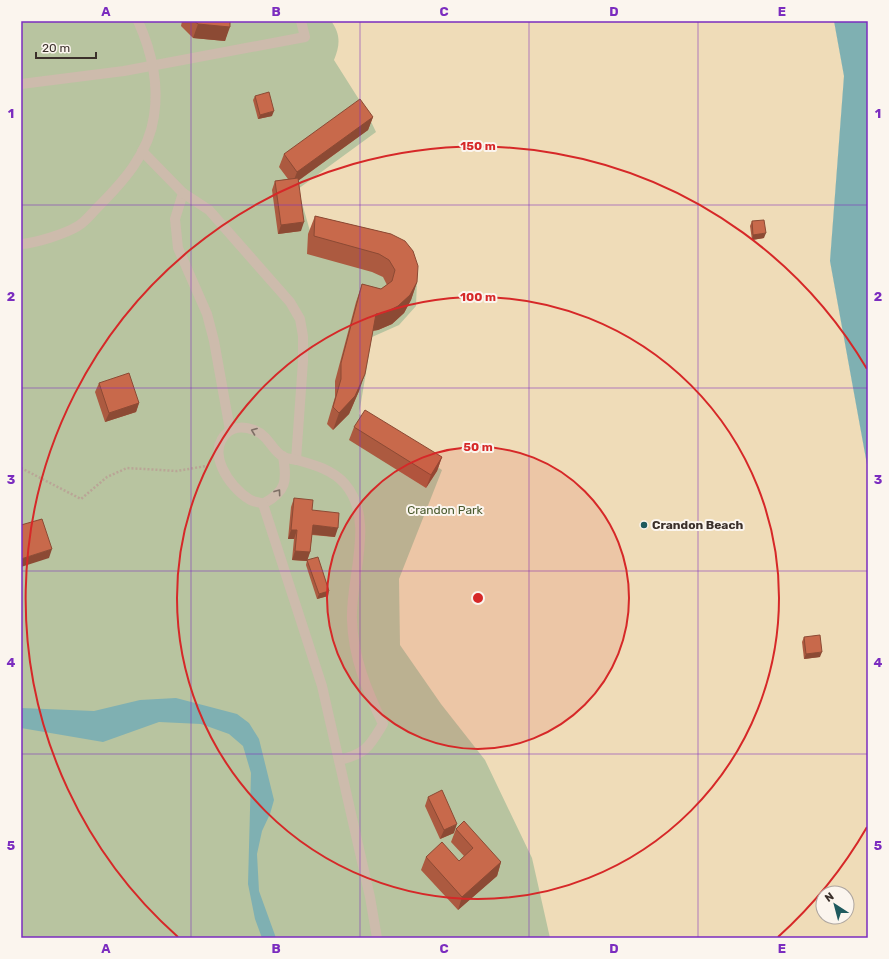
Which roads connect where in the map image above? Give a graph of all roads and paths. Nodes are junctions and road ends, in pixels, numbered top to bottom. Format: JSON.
{"nodes":[{"id":1,"x":138,"y":21,"type":"edge"},
{"id":2,"x":302,"y":21,"type":"edge"},
{"id":3,"x":152,"y":66,"type":"junction"},
{"id":4,"x":21,"y":84,"type":"edge"},
{"id":5,"x":142,"y":151,"type":"junction"},
{"id":6,"x":183,"y":193,"type":"junction"},
{"id":7,"x":21,"y":244,"type":"edge"},
{"id":8,"x":230,"y":430,"type":"junction"},
{"id":9,"x":283,"y":456,"type":"junction"},
{"id":10,"x":296,"y":460,"type":"junction"},
{"id":11,"x":220,"y":463,"type":"junction"},
{"id":12,"x":21,"y":468,"type":"edge"},
{"id":13,"x":264,"y":504,"type":"junction"},
{"id":14,"x":339,"y":760,"type":"junction"},
{"id":15,"x":377,"y":938,"type":"edge"}],
"edges":[{"from":1,"to":3,"type":"lane"},
{"from":2,"to":3,"type":"lane"},
{"from":3,"to":4,"type":"lane"},
{"from":3,"to":5,"type":"lane"},
{"from":5,"to":6,"type":"lane"},
{"from":5,"to":7,"type":"lane"},
{"from":6,"to":8,"type":"lane"},
{"from":6,"to":10,"type":"lane"},
{"from":9,"to":8,"type":"lane","one_way":true},
{"from":8,"to":11,"type":"lane"},
{"from":9,"to":10,"type":"lane"},
{"from":13,"to":9,"type":"lane","one_way":true},
{"from":10,"to":14,"type":"lane"},
{"from":11,"to":12,"type":"path"},
{"from":11,"to":13,"type":"lane"},
{"from":13,"to":14,"type":"lane"},
{"from":14,"to":15,"type":"lane"}]}
